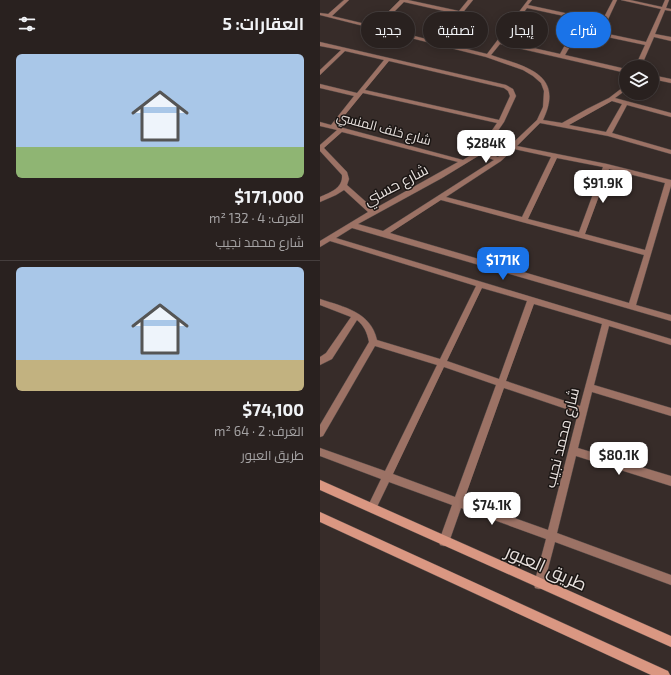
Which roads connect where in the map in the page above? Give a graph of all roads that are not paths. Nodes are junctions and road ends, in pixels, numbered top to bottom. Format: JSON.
{"nodes":[{"id":1,"x":347,"y":0,"type":"edge"},
{"id":2,"x":402,"y":0,"type":"edge"},
{"id":3,"x":470,"y":0,"type":"edge"},
{"id":4,"x":530,"y":0,"type":"edge"},
{"id":5,"x":615,"y":0,"type":"edge"},
{"id":6,"x":623,"y":0,"type":"edge"},
{"id":7,"x":667,"y":0,"type":"edge"},
{"id":8,"x":525,"y":6,"type":"junction"},
{"id":9,"x":664,"y":8,"type":"junction"},
{"id":10,"x":671,"y":10,"type":"edge"},
{"id":11,"x":390,"y":12,"type":"edge"},
{"id":12,"x":456,"y":12,"type":"edge"},
{"id":13,"x":461,"y":12,"type":"edge"},
{"id":14,"x":521,"y":12,"type":"edge"},
{"id":15,"x":609,"y":12,"type":"edge"},
{"id":16,"x":556,"y":13,"type":"edge"},
{"id":17,"x":320,"y":14,"type":"edge"},
{"id":18,"x":329,"y":16,"type":"junction"},
{"id":19,"x":361,"y":24,"type":"edge"},
{"id":20,"x":652,"y":35,"type":"junction"},
{"id":21,"x":611,"y":37,"type":"edge"},
{"id":22,"x":671,"y":39,"type":"edge"},
{"id":23,"x":320,"y":44,"type":"edge"},
{"id":24,"x":648,"y":44,"type":"junction"},
{"id":25,"x":496,"y":46,"type":"edge"},
{"id":26,"x":455,"y":48,"type":"edge"},
{"id":27,"x":526,"y":48,"type":"edge"},
{"id":28,"x":566,"y":48,"type":"edge"},
{"id":29,"x":344,"y":50,"type":"junction"},
{"id":30,"x":488,"y":56,"type":"junction"},
{"id":31,"x":562,"y":56,"type":"junction"},
{"id":32,"x":387,"y":60,"type":"junction"},
{"id":33,"x":641,"y":60,"type":"edge"},
{"id":34,"x":619,"y":69,"type":"edge"},
{"id":35,"x":320,"y":72,"type":"edge"},
{"id":36,"x":659,"y":78,"type":"edge"},
{"id":37,"x":671,"y":81,"type":"edge"},
{"id":38,"x":320,"y":86,"type":"edge"},
{"id":39,"x":360,"y":93,"type":"junction"},
{"id":40,"x":619,"y":93,"type":"edge"},
{"id":41,"x":611,"y":100,"type":"junction"},
{"id":42,"x":625,"y":103,"type":"junction"},
{"id":43,"x":671,"y":115,"type":"edge"},
{"id":44,"x":539,"y":121,"type":"junction"},
{"id":45,"x":501,"y":122,"type":"junction"},
{"id":46,"x":320,"y":124,"type":"edge"},
{"id":47,"x":564,"y":125,"type":"junction"},
{"id":48,"x":332,"y":127,"type":"junction"},
{"id":49,"x":342,"y":129,"type":"junction"},
{"id":50,"x":608,"y":134,"type":"junction"},
{"id":51,"x":512,"y":147,"type":"junction"},
{"id":52,"x":320,"y":148,"type":"edge"},
{"id":53,"x":480,"y":152,"type":"junction"},
{"id":54,"x":671,"y":152,"type":"edge"},
{"id":55,"x":555,"y":155,"type":"junction"},
{"id":56,"x":328,"y":156,"type":"junction"},
{"id":57,"x":320,"y":160,"type":"edge"},
{"id":58,"x":499,"y":160,"type":"junction"},
{"id":59,"x":464,"y":162,"type":"junction"},
{"id":60,"x":607,"y":166,"type":"junction"},
{"id":61,"x":670,"y":182,"type":"edge"},
{"id":62,"x":344,"y":186,"type":"junction"},
{"id":63,"x":441,"y":198,"type":"junction"},
{"id":64,"x":320,"y":200,"type":"edge"},
{"id":65,"x":373,"y":212,"type":"junction"},
{"id":66,"x":524,"y":220,"type":"junction"},
{"id":67,"x":352,"y":225,"type":"junction"},
{"id":68,"x":384,"y":234,"type":"junction"},
{"id":69,"x":582,"y":235,"type":"junction"},
{"id":70,"x":329,"y":238,"type":"junction"},
{"id":71,"x":320,"y":244,"type":"edge"},
{"id":72,"x":648,"y":253,"type":"junction"},
{"id":73,"x":480,"y":284,"type":"junction"},
{"id":74,"x":532,"y":300,"type":"junction"},
{"id":75,"x":320,"y":302,"type":"edge"},
{"id":76,"x":632,"y":306,"type":"junction"},
{"id":77,"x":356,"y":315,"type":"junction"},
{"id":78,"x":671,"y":318,"type":"edge"},
{"id":79,"x":606,"y":322,"type":"junction"},
{"id":80,"x":373,"y":342,"type":"junction"},
{"id":81,"x":671,"y":342,"type":"edge"},
{"id":82,"x":320,"y":361,"type":"edge"},
{"id":83,"x":442,"y":363,"type":"junction"},
{"id":84,"x":501,"y":384,"type":"junction"},
{"id":85,"x":589,"y":387,"type":"junction"},
{"id":86,"x":583,"y":411,"type":"junction"},
{"id":87,"x":671,"y":412,"type":"edge"},
{"id":88,"x":320,"y":433,"type":"edge"},
{"id":89,"x":573,"y":451,"type":"junction"},
{"id":90,"x":320,"y":452,"type":"edge"},
{"id":91,"x":387,"y":476,"type":"junction"},
{"id":92,"x":671,"y":481,"type":"edge"},
{"id":93,"x":320,"y":485,"type":"edge"},
{"id":94,"x":458,"y":502,"type":"junction"},
{"id":95,"x":372,"y":508,"type":"junction"},
{"id":96,"x":320,"y":517,"type":"edge"},
{"id":97,"x":551,"y":536,"type":"junction"},
{"id":98,"x":444,"y":541,"type":"junction"},
{"id":99,"x":671,"y":580,"type":"edge"},
{"id":100,"x":539,"y":584,"type":"junction"},
{"id":101,"x":671,"y":642,"type":"edge"},
{"id":102,"x":664,"y":675,"type":"edge"}],
"edges":[{"from":1,"to":18,"type":"street"},
{"from":2,"to":11,"type":"street"},
{"from":2,"to":12,"type":"street"},
{"from":3,"to":13,"type":"street"},
{"from":4,"to":8,"type":"street"},
{"from":5,"to":15,"type":"street"},
{"from":6,"to":9,"type":"street"},
{"from":7,"to":9,"type":"street"},
{"from":8,"to":14,"type":"street"},
{"from":8,"to":16,"type":"street"},
{"from":9,"to":10,"type":"street"},
{"from":9,"to":20,"type":"street"},
{"from":17,"to":18,"type":"street"},
{"from":18,"to":19,"type":"street"},
{"from":20,"to":22,"type":"street"},
{"from":20,"to":24,"type":"street"},
{"from":21,"to":24,"type":"street"},
{"from":23,"to":29,"type":"street"},
{"from":24,"to":33,"type":"street"},
{"from":25,"to":30,"type":"street"},
{"from":26,"to":30,"type":"street"},
{"from":27,"to":31,"type":"street"},
{"from":28,"to":31,"type":"street"},
{"from":29,"to":32,"type":"street"},
{"from":29,"to":35,"type":"street"},
{"from":30,"to":44,"type":"street"},
{"from":31,"to":34,"type":"street"},
{"from":32,"to":39,"type":"street"},
{"from":32,"to":45,"type":"street"},
{"from":36,"to":37,"type":"street"},
{"from":38,"to":39,"type":"street"},
{"from":39,"to":45,"type":"street"},
{"from":39,"to":48,"type":"street"},
{"from":40,"to":41,"type":"street"},
{"from":41,"to":42,"type":"street"},
{"from":41,"to":47,"type":"street"},
{"from":42,"to":43,"type":"street"},
{"from":42,"to":50,"type":"street"},
{"from":44,"to":47,"type":"street"},
{"from":44,"to":51,"type":"street"},
{"from":45,"to":53,"type":"street"},
{"from":46,"to":48,"type":"street","name":"شارع خلف المنسي"},
{"from":47,"to":50,"type":"street"},
{"from":48,"to":49,"type":"street","name":"شارع خلف المنسي"},
{"from":49,"to":52,"type":"street"},
{"from":49,"to":59,"type":"street","name":"شارع خلف المنسي"},
{"from":50,"to":54,"type":"street"},
{"from":51,"to":55,"type":"street"},
{"from":51,"to":58,"type":"street"},
{"from":52,"to":56,"type":"street"},
{"from":53,"to":58,"type":"street"},
{"from":53,"to":59,"type":"street","name":"شارع حسني"},
{"from":55,"to":60,"type":"street"},
{"from":55,"to":66,"type":"street"},
{"from":56,"to":57,"type":"street"},
{"from":56,"to":62,"type":"street"},
{"from":58,"to":63,"type":"street"},
{"from":59,"to":65,"type":"street","name":"شارع حسني"},
{"from":60,"to":61,"type":"street"},
{"from":60,"to":69,"type":"street"},
{"from":61,"to":72,"type":"street"},
{"from":62,"to":64,"type":"street"},
{"from":62,"to":65,"type":"street"},
{"from":63,"to":66,"type":"street"},
{"from":63,"to":68,"type":"street"},
{"from":65,"to":67,"type":"street","name":"شارع حسني"},
{"from":66,"to":69,"type":"street"},
{"from":67,"to":68,"type":"street"},
{"from":67,"to":70,"type":"street","name":"شارع حسني"},
{"from":68,"to":76,"type":"street"},
{"from":69,"to":72,"type":"street"},
{"from":70,"to":71,"type":"street","name":"شارع حسني"},
{"from":70,"to":73,"type":"street"},
{"from":72,"to":76,"type":"street"},
{"from":73,"to":74,"type":"street"},
{"from":73,"to":83,"type":"street"},
{"from":74,"to":79,"type":"street"},
{"from":74,"to":84,"type":"street"},
{"from":75,"to":77,"type":"street"},
{"from":76,"to":78,"type":"street"},
{"from":77,"to":80,"type":"street"},
{"from":77,"to":82,"type":"street"},
{"from":79,"to":81,"type":"street"},
{"from":79,"to":85,"type":"street","name":"شارع محمد نجيب"},
{"from":80,"to":83,"type":"street"},
{"from":80,"to":88,"type":"street"},
{"from":83,"to":84,"type":"street"},
{"from":83,"to":91,"type":"street"},
{"from":84,"to":86,"type":"street"},
{"from":84,"to":94,"type":"street"},
{"from":85,"to":86,"type":"street","name":"شارع محمد نجيب"},
{"from":85,"to":87,"type":"street"},
{"from":86,"to":89,"type":"street","name":"شارع محمد نجيب"},
{"from":89,"to":92,"type":"street"},
{"from":89,"to":97,"type":"street","name":"شارع محمد نجيب"},
{"from":90,"to":91,"type":"street"},
{"from":91,"to":94,"type":"street"},
{"from":91,"to":95,"type":"street"},
{"from":93,"to":95,"type":"street","name":"طريق العبور"},
{"from":94,"to":97,"type":"street"},
{"from":94,"to":98,"type":"street"},
{"from":95,"to":98,"type":"street","name":"طريق العبور"},
{"from":96,"to":102,"type":"street"},
{"from":97,"to":99,"type":"street"},
{"from":97,"to":100,"type":"street","name":"شارع محمد نجيب"},
{"from":98,"to":100,"type":"street","name":"طريق العبور"},
{"from":100,"to":101,"type":"street","name":"طريق العبور"}]}
